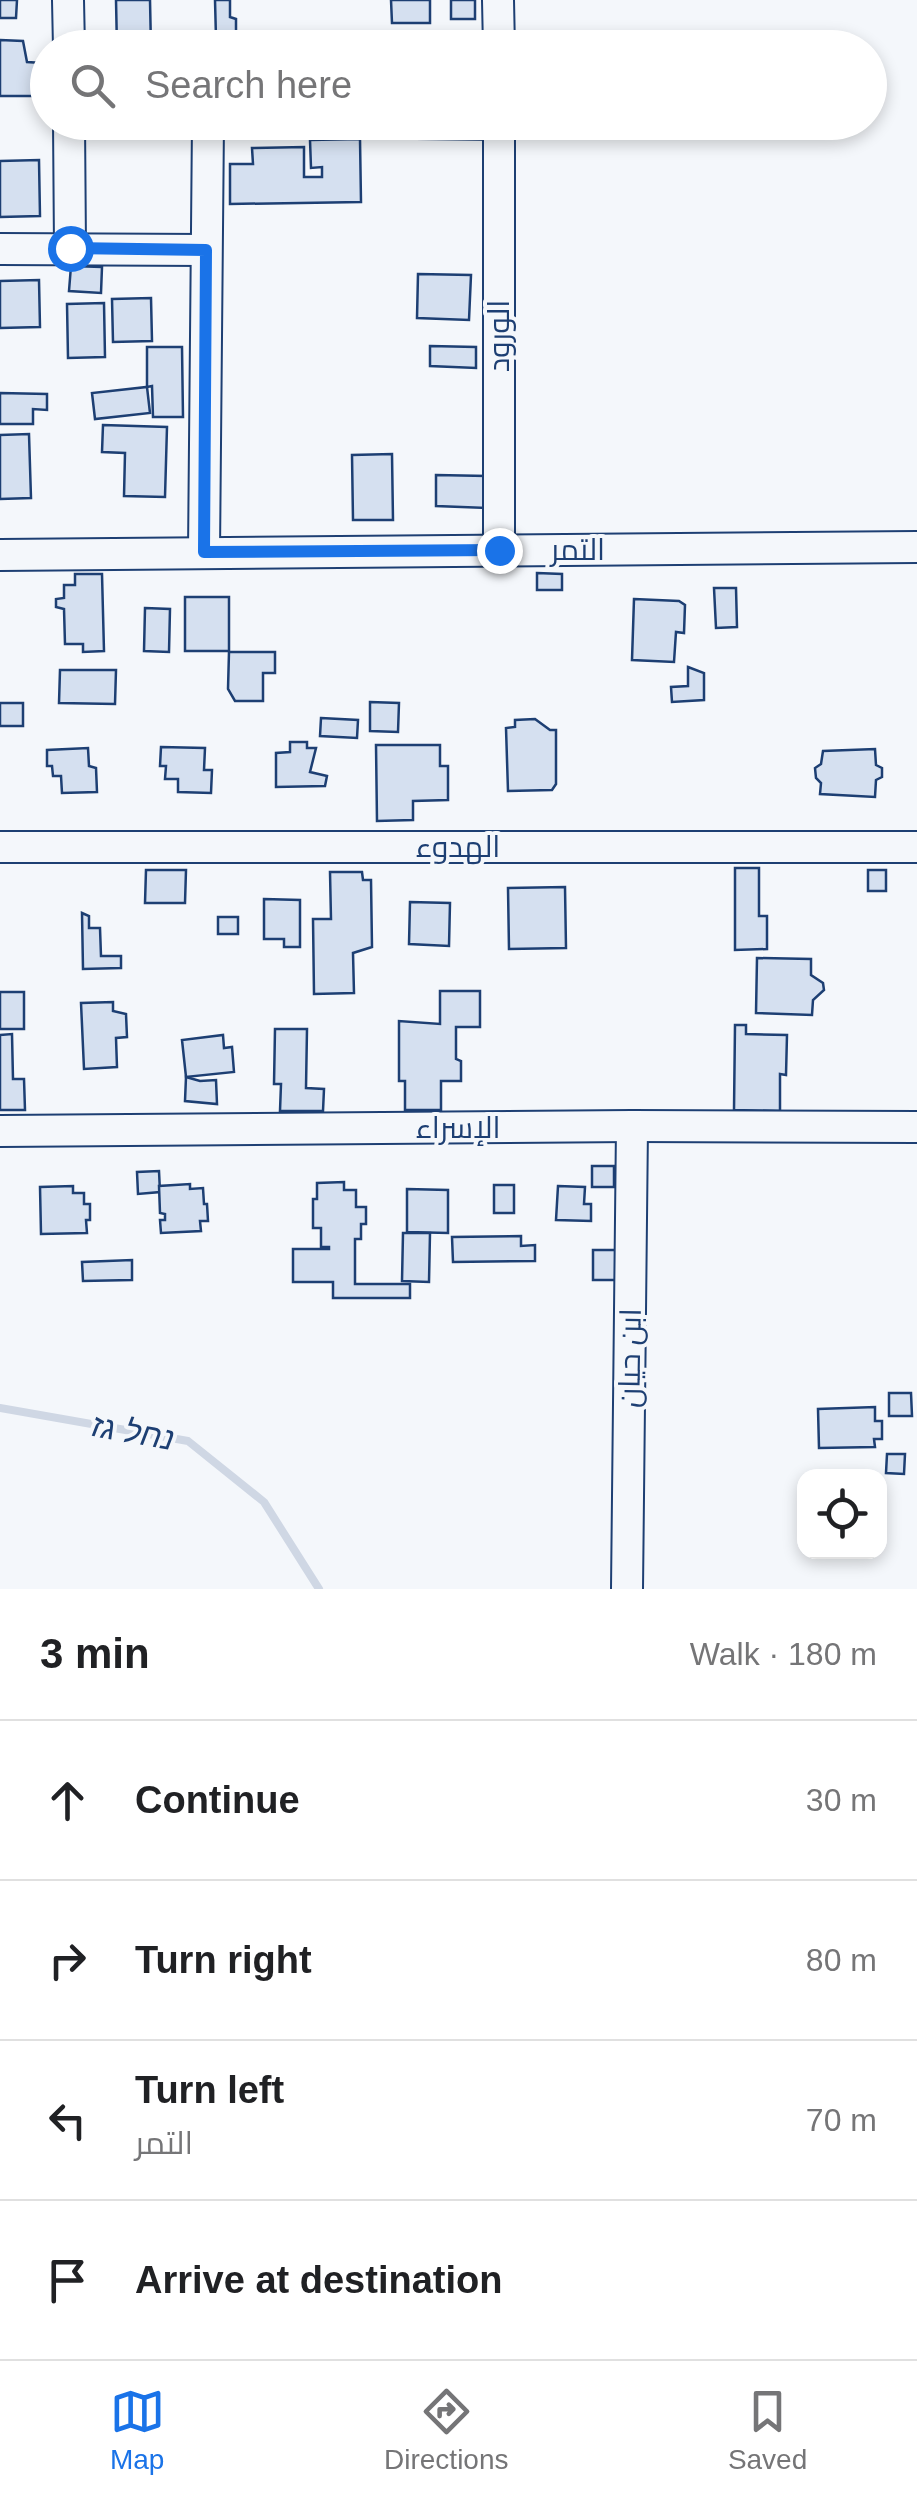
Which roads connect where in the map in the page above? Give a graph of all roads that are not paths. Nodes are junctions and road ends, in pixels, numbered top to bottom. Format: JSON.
{"nodes":[{"id":1,"x":68,"y":0,"type":"edge"},
{"id":2,"x":498,"y":0,"type":"edge"},
{"id":3,"x":69,"y":30,"type":"edge"},
{"id":4,"x":499,"y":30,"type":"edge"},
{"id":5,"x":69,"y":140,"type":"edge"},
{"id":6,"x":208,"y":140,"type":"edge"},
{"id":7,"x":499,"y":140,"type":"edge"},
{"id":8,"x":70,"y":248,"type":"junction"},
{"id":9,"x":0,"y":249,"type":"edge"},
{"id":10,"x":206,"y":250,"type":"junction"},
{"id":11,"x":917,"y":547,"type":"edge"},
{"id":12,"x":499,"y":550,"type":"junction"},
{"id":13,"x":204,"y":552,"type":"junction"},
{"id":14,"x":0,"y":555,"type":"edge"},
{"id":15,"x":0,"y":846,"type":"edge"},
{"id":16,"x":917,"y":847,"type":"edge"},
{"id":17,"x":632,"y":1126,"type":"junction"},
{"id":18,"x":917,"y":1127,"type":"edge"},
{"id":19,"x":0,"y":1131,"type":"edge"},
{"id":20,"x":627,"y":1589,"type":"edge"}],
"edges":[{"from":1,"to":3,"type":"street"},
{"from":2,"to":4,"type":"street"},
{"from":5,"to":8,"type":"street"},
{"from":6,"to":10,"type":"street"},
{"from":7,"to":12,"type":"street","name":"الورود"},
{"from":8,"to":9,"type":"street"},
{"from":8,"to":10,"type":"street"},
{"from":10,"to":13,"type":"street"},
{"from":11,"to":12,"type":"street","name":"التمر"},
{"from":12,"to":13,"type":"street","name":"التمر"},
{"from":13,"to":14,"type":"street","name":"التمر"},
{"from":15,"to":16,"type":"street","name":"الهدوء"},
{"from":17,"to":18,"type":"street","name":"الإسراء"},
{"from":17,"to":19,"type":"street","name":"الإسراء"},
{"from":17,"to":20,"type":"street","name":"ابن حيان"}]}
